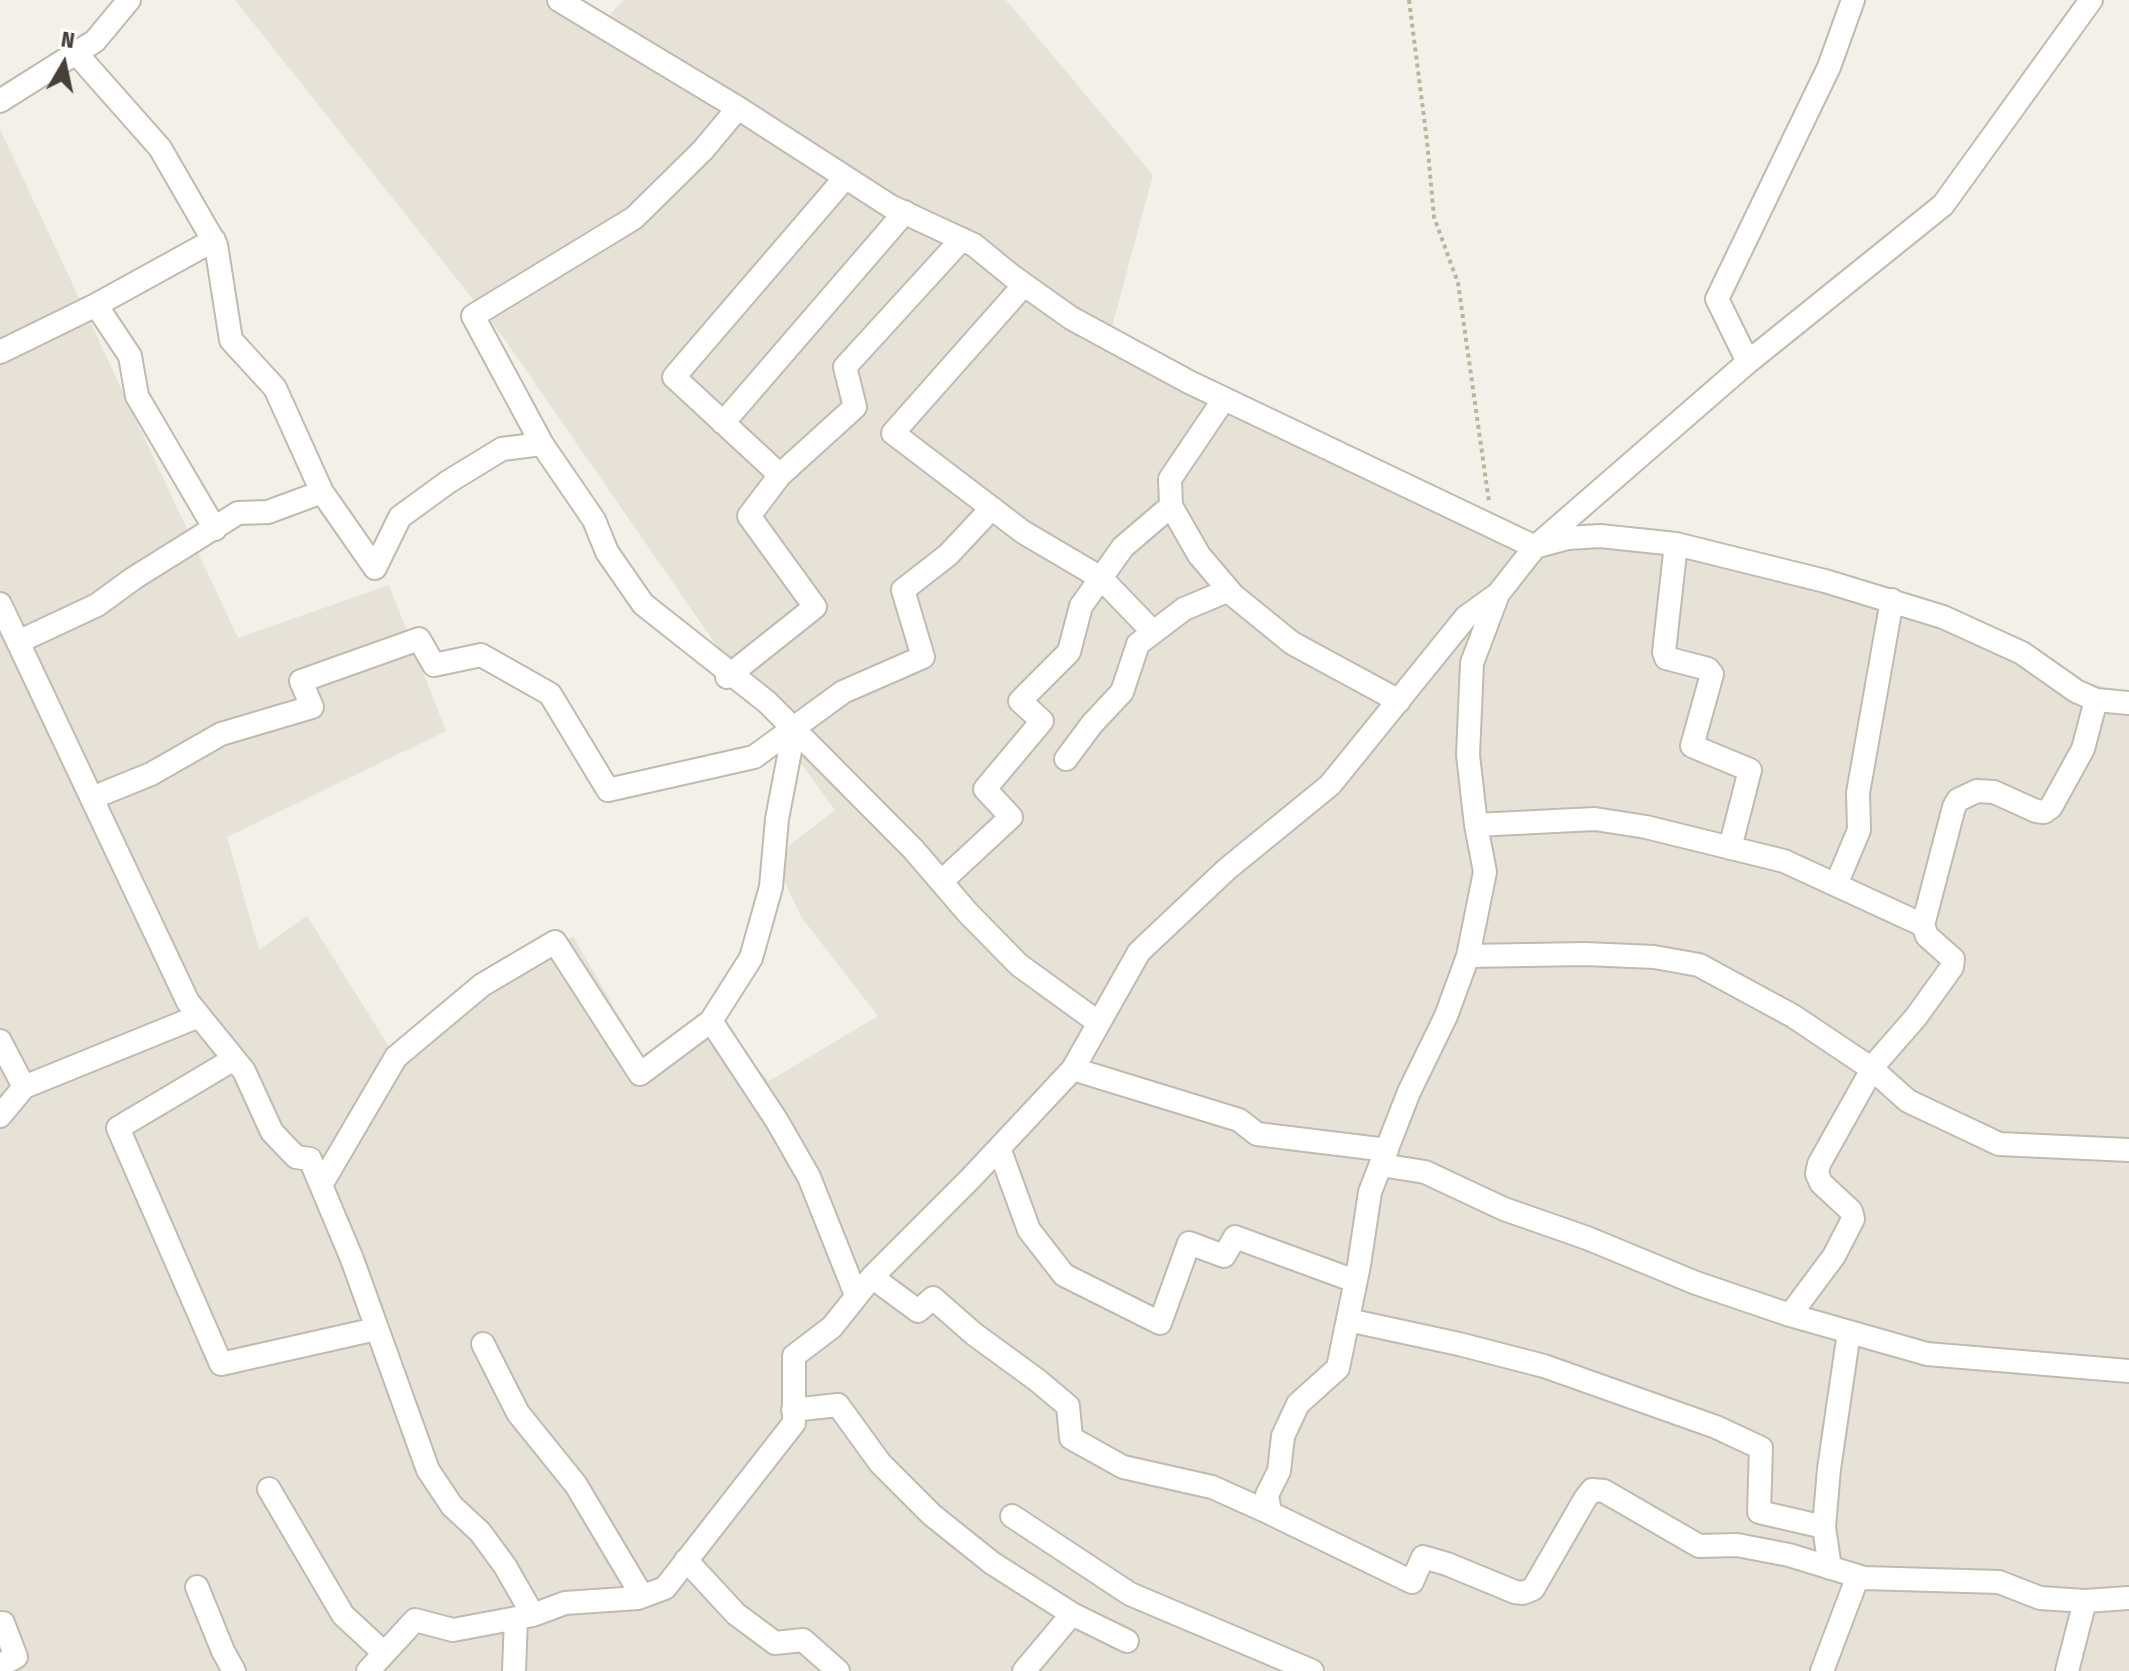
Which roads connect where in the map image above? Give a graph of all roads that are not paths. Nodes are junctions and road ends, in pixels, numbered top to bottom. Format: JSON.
{"nodes":[{"id":1,"x":129,"y":0,"type":"edge"},
{"id":2,"x":559,"y":0,"type":"edge"},
{"id":3,"x":1853,"y":0,"type":"edge"},
{"id":4,"x":2091,"y":0,"type":"edge"},
{"id":5,"x":76,"y":53,"type":"junction"},
{"id":6,"x":0,"y":101,"type":"edge"},
{"id":7,"x":738,"y":108,"type":"junction"},
{"id":8,"x":845,"y":178,"type":"junction"},
{"id":9,"x":905,"y":212,"type":"junction"},
{"id":10,"x":962,"y":239,"type":"junction"},
{"id":11,"x":214,"y":240,"type":"junction"},
{"id":12,"x":1024,"y":285,"type":"junction"},
{"id":13,"x":96,"y":305,"type":"junction"},
{"id":14,"x":0,"y":352,"type":"edge"},
{"id":15,"x":1748,"y":362,"type":"junction"},
{"id":16,"x":1224,"y":399,"type":"junction"},
{"id":17,"x":723,"y":423,"type":"junction"},
{"id":18,"x":542,"y":444,"type":"junction"},
{"id":19,"x":780,"y":475,"type":"junction"},
{"id":20,"x":322,"y":492,"type":"junction"},
{"id":21,"x":1171,"y":506,"type":"junction"},
{"id":22,"x":992,"y":508,"type":"junction"},
{"id":23,"x":215,"y":529,"type":"junction"},
{"id":24,"x":1676,"y":544,"type":"junction"},
{"id":25,"x":1535,"y":547,"type":"junction"},
{"id":26,"x":1101,"y":578,"type":"junction"},
{"id":27,"x":1229,"y":590,"type":"junction"},
{"id":28,"x":1498,"y":594,"type":"junction"},
{"id":29,"x":1892,"y":600,"type":"junction"},
{"id":30,"x":0,"y":604,"type":"edge"},
{"id":31,"x":1153,"y":632,"type":"junction"},
{"id":32,"x":18,"y":642,"type":"junction"},
{"id":33,"x":729,"y":676,"type":"junction"},
{"id":34,"x":2096,"y":700,"type":"junction"},
{"id":35,"x":1399,"y":701,"type":"junction"},
{"id":36,"x":2129,"y":703,"type":"edge"},
{"id":37,"x":794,"y":730,"type":"junction"},
{"id":38,"x":1066,"y":759,"type":"dead end"},
{"id":39,"x":92,"y":798,"type":"junction"},
{"id":40,"x":1476,"y":825,"type":"junction"},
{"id":41,"x":1730,"y":848,"type":"junction"},
{"id":42,"x":941,"y":882,"type":"junction"},
{"id":43,"x":1836,"y":885,"type":"junction"},
{"id":44,"x":1923,"y":925,"type":"junction"},
{"id":45,"x":1468,"y":956,"type":"junction"},
{"id":46,"x":199,"y":1016,"type":"junction"},
{"id":47,"x":711,"y":1021,"type":"junction"},
{"id":48,"x":1099,"y":1023,"type":"junction"},
{"id":49,"x":0,"y":1041,"type":"edge"},
{"id":50,"x":234,"y":1059,"type":"junction"},
{"id":51,"x":1073,"y":1069,"type":"junction"},
{"id":52,"x":1872,"y":1069,"type":"junction"},
{"id":53,"x":24,"y":1087,"type":"junction"},
{"id":54,"x":0,"y":1116,"type":"edge"},
{"id":55,"x":999,"y":1148,"type":"junction"},
{"id":56,"x":2129,"y":1150,"type":"edge"},
{"id":57,"x":1384,"y":1157,"type":"junction"},
{"id":58,"x":321,"y":1185,"type":"junction"},
{"id":59,"x":872,"y":1277,"type":"junction"},
{"id":60,"x":1355,"y":1281,"type":"junction"},
{"id":61,"x":856,"y":1295,"type":"junction"},
{"id":62,"x":1790,"y":1315,"type":"junction"},
{"id":63,"x":1348,"y":1320,"type":"junction"},
{"id":64,"x":376,"y":1329,"type":"junction"},
{"id":65,"x":1849,"y":1332,"type":"junction"},
{"id":66,"x":483,"y":1344,"type":"dead end"},
{"id":67,"x":2129,"y":1371,"type":"edge"},
{"id":68,"x":793,"y":1410,"type":"junction"},
{"id":69,"x":269,"y":1489,"type":"dead end"},
{"id":70,"x":1270,"y":1513,"type":"junction"},
{"id":71,"x":1012,"y":1516,"type":"dead end"},
{"id":72,"x":1824,"y":1527,"type":"junction"},
{"id":73,"x":686,"y":1560,"type":"junction"},
{"id":74,"x":1830,"y":1568,"type":"junction"},
{"id":75,"x":1858,"y":1576,"type":"junction"},
{"id":76,"x":197,"y":1587,"type":"dead end"},
{"id":77,"x":642,"y":1596,"type":"junction"},
{"id":78,"x":2129,"y":1598,"type":"edge"},
{"id":79,"x":2085,"y":1601,"type":"junction"},
{"id":80,"x":1072,"y":1614,"type":"junction"},
{"id":81,"x":525,"y":1617,"type":"junction"},
{"id":82,"x":0,"y":1623,"type":"edge"},
{"id":83,"x":1127,"y":1641,"type":"dead end"},
{"id":84,"x":384,"y":1653,"type":"junction"},
{"id":85,"x":0,"y":1665,"type":"edge"},
{"id":86,"x":234,"y":1671,"type":"edge"},
{"id":87,"x":368,"y":1671,"type":"edge"},
{"id":88,"x":514,"y":1671,"type":"edge"},
{"id":89,"x":838,"y":1671,"type":"edge"},
{"id":90,"x":1024,"y":1671,"type":"edge"},
{"id":91,"x":1312,"y":1671,"type":"edge"},
{"id":92,"x":1822,"y":1671,"type":"edge"},
{"id":93,"x":2067,"y":1671,"type":"edge"}],
"edges":[{"from":1,"to":5,"type":"street"},
{"from":2,"to":7,"type":"street"},
{"from":3,"to":15,"type":"street"},
{"from":4,"to":15,"type":"street"},
{"from":5,"to":6,"type":"street"},
{"from":5,"to":11,"type":"street"},
{"from":7,"to":8,"type":"street"},
{"from":7,"to":18,"type":"street"},
{"from":8,"to":9,"type":"street"},
{"from":8,"to":17,"type":"street"},
{"from":9,"to":10,"type":"street"},
{"from":9,"to":17,"type":"street"},
{"from":10,"to":12,"type":"street"},
{"from":10,"to":19,"type":"street"},
{"from":11,"to":13,"type":"street"},
{"from":11,"to":20,"type":"street"},
{"from":12,"to":16,"type":"street"},
{"from":12,"to":22,"type":"street"},
{"from":13,"to":14,"type":"street"},
{"from":13,"to":23,"type":"street"},
{"from":15,"to":25,"type":"street"},
{"from":16,"to":21,"type":"street"},
{"from":16,"to":25,"type":"street"},
{"from":17,"to":19,"type":"street"},
{"from":18,"to":20,"type":"street"},
{"from":18,"to":33,"type":"street"},
{"from":19,"to":33,"type":"street"},
{"from":20,"to":23,"type":"street"},
{"from":21,"to":26,"type":"street"},
{"from":21,"to":27,"type":"street"},
{"from":22,"to":26,"type":"street"},
{"from":22,"to":37,"type":"street"},
{"from":23,"to":32,"type":"street"},
{"from":24,"to":25,"type":"street"},
{"from":24,"to":29,"type":"street"},
{"from":24,"to":41,"type":"street"},
{"from":25,"to":28,"type":"street"},
{"from":26,"to":31,"type":"street"},
{"from":26,"to":42,"type":"street"},
{"from":27,"to":31,"type":"street"},
{"from":27,"to":35,"type":"street"},
{"from":28,"to":35,"type":"street"},
{"from":28,"to":40,"type":"street"},
{"from":29,"to":34,"type":"street"},
{"from":29,"to":43,"type":"street"},
{"from":30,"to":32,"type":"street"},
{"from":31,"to":38,"type":"street"},
{"from":32,"to":39,"type":"street"},
{"from":33,"to":37,"type":"street"},
{"from":34,"to":36,"type":"street"},
{"from":34,"to":44,"type":"street"},
{"from":35,"to":48,"type":"street"},
{"from":37,"to":39,"type":"street"},
{"from":37,"to":42,"type":"street"},
{"from":37,"to":47,"type":"street"},
{"from":39,"to":46,"type":"street"},
{"from":40,"to":41,"type":"street"},
{"from":40,"to":45,"type":"street"},
{"from":41,"to":43,"type":"street"},
{"from":42,"to":48,"type":"street"},
{"from":43,"to":44,"type":"street"},
{"from":44,"to":52,"type":"street"},
{"from":45,"to":52,"type":"street"},
{"from":45,"to":57,"type":"street"},
{"from":46,"to":50,"type":"street"},
{"from":46,"to":53,"type":"street"},
{"from":47,"to":58,"type":"street"},
{"from":47,"to":61,"type":"street"},
{"from":48,"to":51,"type":"street"},
{"from":49,"to":53,"type":"street"},
{"from":50,"to":58,"type":"street"},
{"from":50,"to":64,"type":"street"},
{"from":51,"to":55,"type":"street"},
{"from":51,"to":57,"type":"street"},
{"from":52,"to":56,"type":"street"},
{"from":52,"to":62,"type":"street"},
{"from":53,"to":54,"type":"street"},
{"from":55,"to":59,"type":"street"},
{"from":55,"to":60,"type":"street"},
{"from":57,"to":60,"type":"street"},
{"from":57,"to":62,"type":"street"},
{"from":58,"to":64,"type":"street"},
{"from":59,"to":61,"type":"street"},
{"from":59,"to":70,"type":"street"},
{"from":60,"to":63,"type":"street"},
{"from":61,"to":68,"type":"street"},
{"from":62,"to":65,"type":"street"},
{"from":63,"to":70,"type":"street"},
{"from":63,"to":72,"type":"street"},
{"from":64,"to":81,"type":"street"},
{"from":65,"to":67,"type":"street"},
{"from":65,"to":72,"type":"street"},
{"from":66,"to":77,"type":"street"},
{"from":68,"to":73,"type":"street"},
{"from":68,"to":80,"type":"street"},
{"from":69,"to":84,"type":"street"},
{"from":70,"to":74,"type":"street"},
{"from":71,"to":91,"type":"street"},
{"from":72,"to":74,"type":"street"},
{"from":73,"to":77,"type":"street"},
{"from":73,"to":89,"type":"street"},
{"from":74,"to":75,"type":"street"},
{"from":75,"to":79,"type":"street"},
{"from":75,"to":92,"type":"street"},
{"from":76,"to":86,"type":"street"},
{"from":77,"to":81,"type":"street"},
{"from":78,"to":79,"type":"street"},
{"from":79,"to":93,"type":"street"},
{"from":80,"to":83,"type":"street"},
{"from":80,"to":90,"type":"street"},
{"from":81,"to":84,"type":"street"},
{"from":81,"to":88,"type":"street"},
{"from":82,"to":85,"type":"street"},
{"from":84,"to":87,"type":"street"}]}
